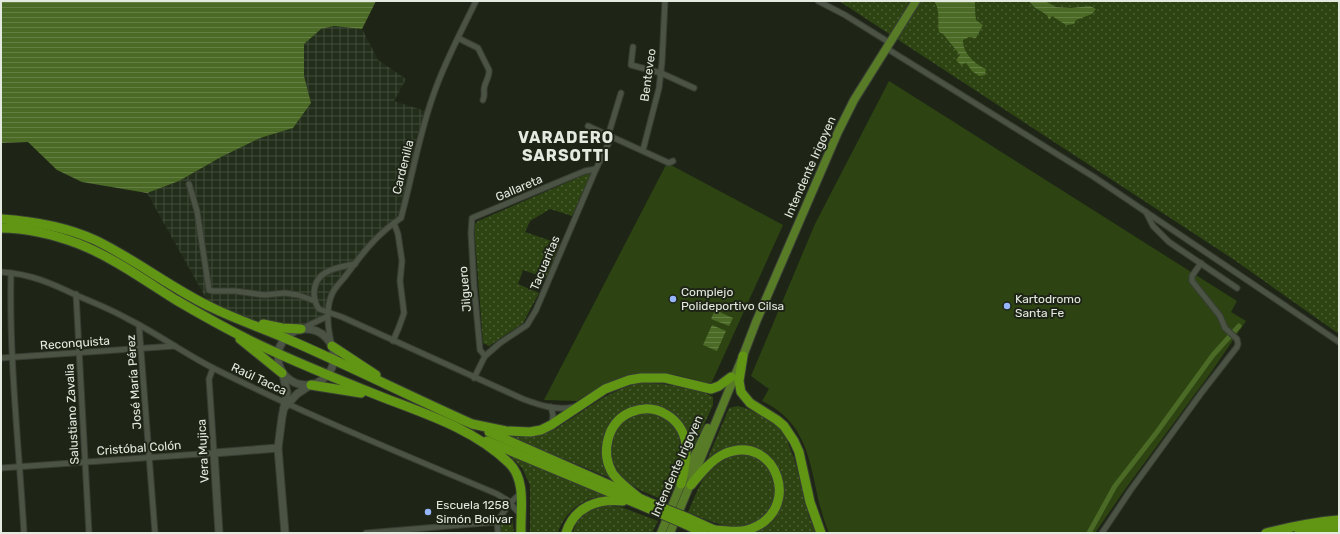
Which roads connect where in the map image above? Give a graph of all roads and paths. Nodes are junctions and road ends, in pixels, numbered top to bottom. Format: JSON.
{"nodes":[{"id":1,"x":476,"y":1,"type":"edge"},
{"id":2,"x":665,"y":1,"type":"edge"},
{"id":3,"x":818,"y":1,"type":"edge"},
{"id":4,"x":916,"y":1,"type":"edge"},
{"id":5,"x":458,"y":38,"type":"junction"},
{"id":6,"x":888,"y":46,"type":"junction"},
{"id":7,"x":633,"y":47,"type":"dead end"},
{"id":8,"x":661,"y":73,"type":"junction"},
{"id":9,"x":694,"y":88,"type":"dead end"},
{"id":10,"x":621,"y":93,"type":"dead end"},
{"id":11,"x":484,"y":100,"type":"dead end"},
{"id":12,"x":588,"y":126,"type":"dead end"},
{"id":13,"x":609,"y":137,"type":"junction"},
{"id":14,"x":642,"y":150,"type":"junction"},
{"id":15,"x":674,"y":162,"type":"dead end"},
{"id":16,"x":596,"y":169,"type":"junction"},
{"id":17,"x":189,"y":184,"type":"dead end"},
{"id":18,"x":1145,"y":212,"type":"junction"},
{"id":19,"x":472,"y":218,"type":"joint"},
{"id":20,"x":1,"y":219,"type":"edge"},
{"id":21,"x":394,"y":223,"type":"junction"},
{"id":22,"x":1,"y":228,"type":"edge"},
{"id":23,"x":1201,"y":263,"type":"junction"},
{"id":24,"x":355,"y":264,"type":"junction"},
{"id":25,"x":1,"y":272,"type":"edge"},
{"id":26,"x":11,"y":273,"type":"junction"},
{"id":27,"x":1238,"y":288,"type":"dead end"},
{"id":28,"x":76,"y":294,"type":"junction"},
{"id":29,"x":315,"y":301,"type":"junction"},
{"id":30,"x":328,"y":314,"type":"junction"},
{"id":31,"x":232,"y":316,"type":"junction"},
{"id":32,"x":756,"y":322,"type":"junction"},
{"id":33,"x":139,"y":325,"type":"junction"},
{"id":34,"x":225,"y":327,"type":"junction"},
{"id":35,"x":301,"y":329,"type":"junction"},
{"id":36,"x":285,"y":338,"type":"junction"},
{"id":37,"x":393,"y":341,"type":"junction"},
{"id":38,"x":1339,"y":342,"type":"edge"},
{"id":39,"x":175,"y":346,"type":"junction"},
{"id":40,"x":332,"y":346,"type":"junction"},
{"id":41,"x":141,"y":349,"type":"junction"},
{"id":42,"x":78,"y":353,"type":"junction"},
{"id":43,"x":278,"y":354,"type":"junction"},
{"id":44,"x":485,"y":356,"type":"junction"},
{"id":45,"x":743,"y":356,"type":"junction"},
{"id":46,"x":12,"y":357,"type":"junction"},
{"id":47,"x":1,"y":358,"type":"edge"},
{"id":48,"x":334,"y":361,"type":"junction"},
{"id":49,"x":213,"y":368,"type":"junction"},
{"id":50,"x":282,"y":373,"type":"junction"},
{"id":51,"x":328,"y":375,"type":"junction"},
{"id":52,"x":731,"y":377,"type":"junction"},
{"id":53,"x":474,"y":378,"type":"junction"},
{"id":54,"x":311,"y":385,"type":"junction"},
{"id":55,"x":397,"y":390,"type":"junction"},
{"id":56,"x":382,"y":397,"type":"junction"},
{"id":57,"x":286,"y":405,"type":"junction"},
{"id":58,"x":579,"y":406,"type":"junction"},
{"id":59,"x":551,"y":407,"type":"junction"},
{"id":60,"x":551,"y":425,"type":"junction"},
{"id":61,"x":470,"y":428,"type":"junction"},
{"id":62,"x":278,"y":448,"type":"junction"},
{"id":63,"x":214,"y":453,"type":"junction"},
{"id":64,"x":149,"y":458,"type":"junction"},
{"id":65,"x":85,"y":463,"type":"junction"},
{"id":66,"x":20,"y":467,"type":"junction"},
{"id":67,"x":1,"y":468,"type":"edge"},
{"id":68,"x":686,"y":484,"type":"junction"},
{"id":69,"x":521,"y":493,"type":"junction"},
{"id":70,"x":635,"y":499,"type":"junction"},
{"id":71,"x":509,"y":504,"type":"junction"},
{"id":72,"x":520,"y":514,"type":"junction"},
{"id":73,"x":1339,"y":520,"type":"edge"},
{"id":74,"x":686,"y":521,"type":"junction"},
{"id":75,"x":497,"y":522,"type":"junction"},
{"id":76,"x":1339,"y":528,"type":"edge"},
{"id":77,"x":428,"y":530,"type":"edge"},
{"id":78,"x":718,"y":531,"type":"edge"},
{"id":79,"x":24,"y":533,"type":"edge"},
{"id":80,"x":89,"y":533,"type":"edge"},
{"id":81,"x":155,"y":533,"type":"edge"},
{"id":82,"x":219,"y":533,"type":"edge"},
{"id":83,"x":285,"y":533,"type":"edge"},
{"id":84,"x":366,"y":533,"type":"edge"},
{"id":85,"x":498,"y":533,"type":"edge"},
{"id":86,"x":521,"y":533,"type":"edge"},
{"id":87,"x":566,"y":533,"type":"edge"},
{"id":88,"x":661,"y":533,"type":"edge"},
{"id":89,"x":670,"y":533,"type":"edge"},
{"id":90,"x":703,"y":533,"type":"edge"},
{"id":91,"x":821,"y":533,"type":"edge"},
{"id":92,"x":1102,"y":533,"type":"edge"},
{"id":93,"x":1266,"y":533,"type":"edge"},
{"id":94,"x":1299,"y":533,"type":"edge"}],
"edges":[{"from":1,"to":5,"type":"street","name":"Cardenilla"},
{"from":2,"to":8,"type":"street","name":"Benteveo"},
{"from":3,"to":6,"type":"street"},
{"from":4,"to":6,"type":"main road","name":"Intendente Irigoyen"},
{"from":5,"to":11,"type":"street"},
{"from":5,"to":21,"type":"street","name":"Cardenilla"},
{"from":6,"to":18,"type":"street"},
{"from":6,"to":32,"type":"main road","name":"Intendente Irigoyen"},
{"from":7,"to":8,"type":"street"},
{"from":8,"to":9,"type":"street"},
{"from":8,"to":14,"type":"street","name":"Benteveo"},
{"from":10,"to":13,"type":"street","name":"Tacuaritas"},
{"from":12,"to":13,"type":"street"},
{"from":13,"to":14,"type":"street"},
{"from":13,"to":16,"type":"street","name":"Tacuaritas"},
{"from":14,"to":15,"type":"street"},
{"from":16,"to":19,"type":"street","name":"Gallareta"},
{"from":16,"to":44,"type":"street","name":"Tacuaritas"},
{"from":17,"to":29,"type":"street"},
{"from":18,"to":23,"type":"street"},
{"from":18,"to":38,"type":"street"},
{"from":19,"to":44,"type":"street","name":"Jilguero"},
{"from":20,"to":31,"type":"highway"},
{"from":21,"to":24,"type":"street"},
{"from":21,"to":37,"type":"street"},
{"from":22,"to":34,"type":"highway"},
{"from":23,"to":27,"type":"street"},
{"from":23,"to":92,"type":"street"},
{"from":24,"to":29,"type":"street"},
{"from":24,"to":30,"type":"street"},
{"from":25,"to":26,"type":"street","name":"Raúl Tacca"},
{"from":26,"to":28,"type":"street","name":"Raúl Tacca"},
{"from":26,"to":46,"type":"street"},
{"from":28,"to":33,"type":"street","name":"Raúl Tacca"},
{"from":28,"to":42,"type":"street","name":"Salustiano Zavalia"},
{"from":29,"to":30,"type":"street"},
{"from":30,"to":35,"type":"street"},
{"from":30,"to":37,"type":"street"},
{"from":30,"to":40,"type":"street"},
{"from":31,"to":35,"type":"highway"},
{"from":31,"to":36,"type":"highway"},
{"from":32,"to":45,"type":"main road","name":"Intendente Irigoyen"},
{"from":32,"to":52,"type":"main road","name":"Intendente Irigoyen"},
{"from":33,"to":39,"type":"street","name":"Raúl Tacca"},
{"from":33,"to":41,"type":"street","name":"José María Pérez"},
{"from":34,"to":43,"type":"highway"},
{"from":34,"to":50,"type":"highway"},
{"from":35,"to":36,"type":"street"},
{"from":35,"to":40,"type":"street"},
{"from":36,"to":43,"type":"street"},
{"from":36,"to":48,"type":"highway"},
{"from":37,"to":53,"type":"street"},
{"from":39,"to":41,"type":"street","name":"Reconquista"},
{"from":39,"to":49,"type":"street","name":"Raúl Tacca"},
{"from":40,"to":48,"type":"street"},
{"from":40,"to":55,"type":"highway"},
{"from":41,"to":42,"type":"street","name":"Reconquista"},
{"from":41,"to":64,"type":"street","name":"José María Pérez"},
{"from":42,"to":46,"type":"street","name":"Reconquista"},
{"from":42,"to":65,"type":"street","name":"Salustiano Zavalia"},
{"from":43,"to":50,"type":"street"},
{"from":43,"to":51,"type":"highway"},
{"from":44,"to":53,"type":"street","name":"Tacuaritas"},
{"from":45,"to":68,"type":"main road","name":"Intendente Irigoyen"},
{"from":45,"to":91,"type":"highway"},
{"from":46,"to":47,"type":"street","name":"Reconquista"},
{"from":46,"to":66,"type":"street"},
{"from":48,"to":51,"type":"street"},
{"from":48,"to":55,"type":"highway"},
{"from":49,"to":57,"type":"street","name":"Raúl Tacca"},
{"from":49,"to":63,"type":"street","name":"Vera Mujica"},
{"from":50,"to":54,"type":"street"},
{"from":50,"to":57,"type":"street"},
{"from":51,"to":54,"type":"street"},
{"from":51,"to":56,"type":"highway"},
{"from":52,"to":58,"type":"highway"},
{"from":52,"to":68,"type":"main road","name":"Intendente Irigoyen"},
{"from":53,"to":59,"type":"street"},
{"from":54,"to":56,"type":"highway"},
{"from":54,"to":57,"type":"street"},
{"from":55,"to":61,"type":"highway"},
{"from":56,"to":61,"type":"highway"},
{"from":57,"to":62,"type":"street"},
{"from":57,"to":71,"type":"street","name":"Raúl Tacca"},
{"from":58,"to":59,"type":"street"},
{"from":58,"to":60,"type":"highway"},
{"from":59,"to":60,"type":"street"},
{"from":60,"to":61,"type":"highway"},
{"from":61,"to":69,"type":"highway"},
{"from":61,"to":70,"type":"highway"},
{"from":62,"to":63,"type":"street","name":"Cristóbal Colón"},
{"from":62,"to":83,"type":"street"},
{"from":63,"to":64,"type":"street","name":"Cristóbal Colón"},
{"from":63,"to":82,"type":"street","name":"Vera Mujica"},
{"from":64,"to":65,"type":"street","name":"Cristóbal Colón"},
{"from":64,"to":81,"type":"street","name":"José María Pérez"},
{"from":65,"to":66,"type":"street","name":"Cristóbal Colón"},
{"from":65,"to":80,"type":"street","name":"Salustiano Zavalia"},
{"from":66,"to":67,"type":"street","name":"Cristóbal Colón"},
{"from":66,"to":79,"type":"street"},
{"from":68,"to":70,"type":"highway"},
{"from":68,"to":78,"type":"highway"},
{"from":68,"to":88,"type":"main road","name":"Intendente Irigoyen"},
{"from":68,"to":89,"type":"main road","name":"Intendente Irigoyen"},
{"from":69,"to":71,"type":"street"},
{"from":69,"to":72,"type":"highway"},
{"from":70,"to":74,"type":"highway","bridge":true},
{"from":70,"to":87,"type":"highway"},
{"from":71,"to":72,"type":"street","name":"Raúl Tacca"},
{"from":71,"to":75,"type":"street"},
{"from":72,"to":86,"type":"highway"},
{"from":73,"to":93,"type":"highway"},
{"from":74,"to":78,"type":"highway"},
{"from":74,"to":90,"type":"highway"},
{"from":75,"to":77,"type":"street"},
{"from":75,"to":85,"type":"street"},
{"from":76,"to":94,"type":"highway"},
{"from":77,"to":84,"type":"street"}]}
